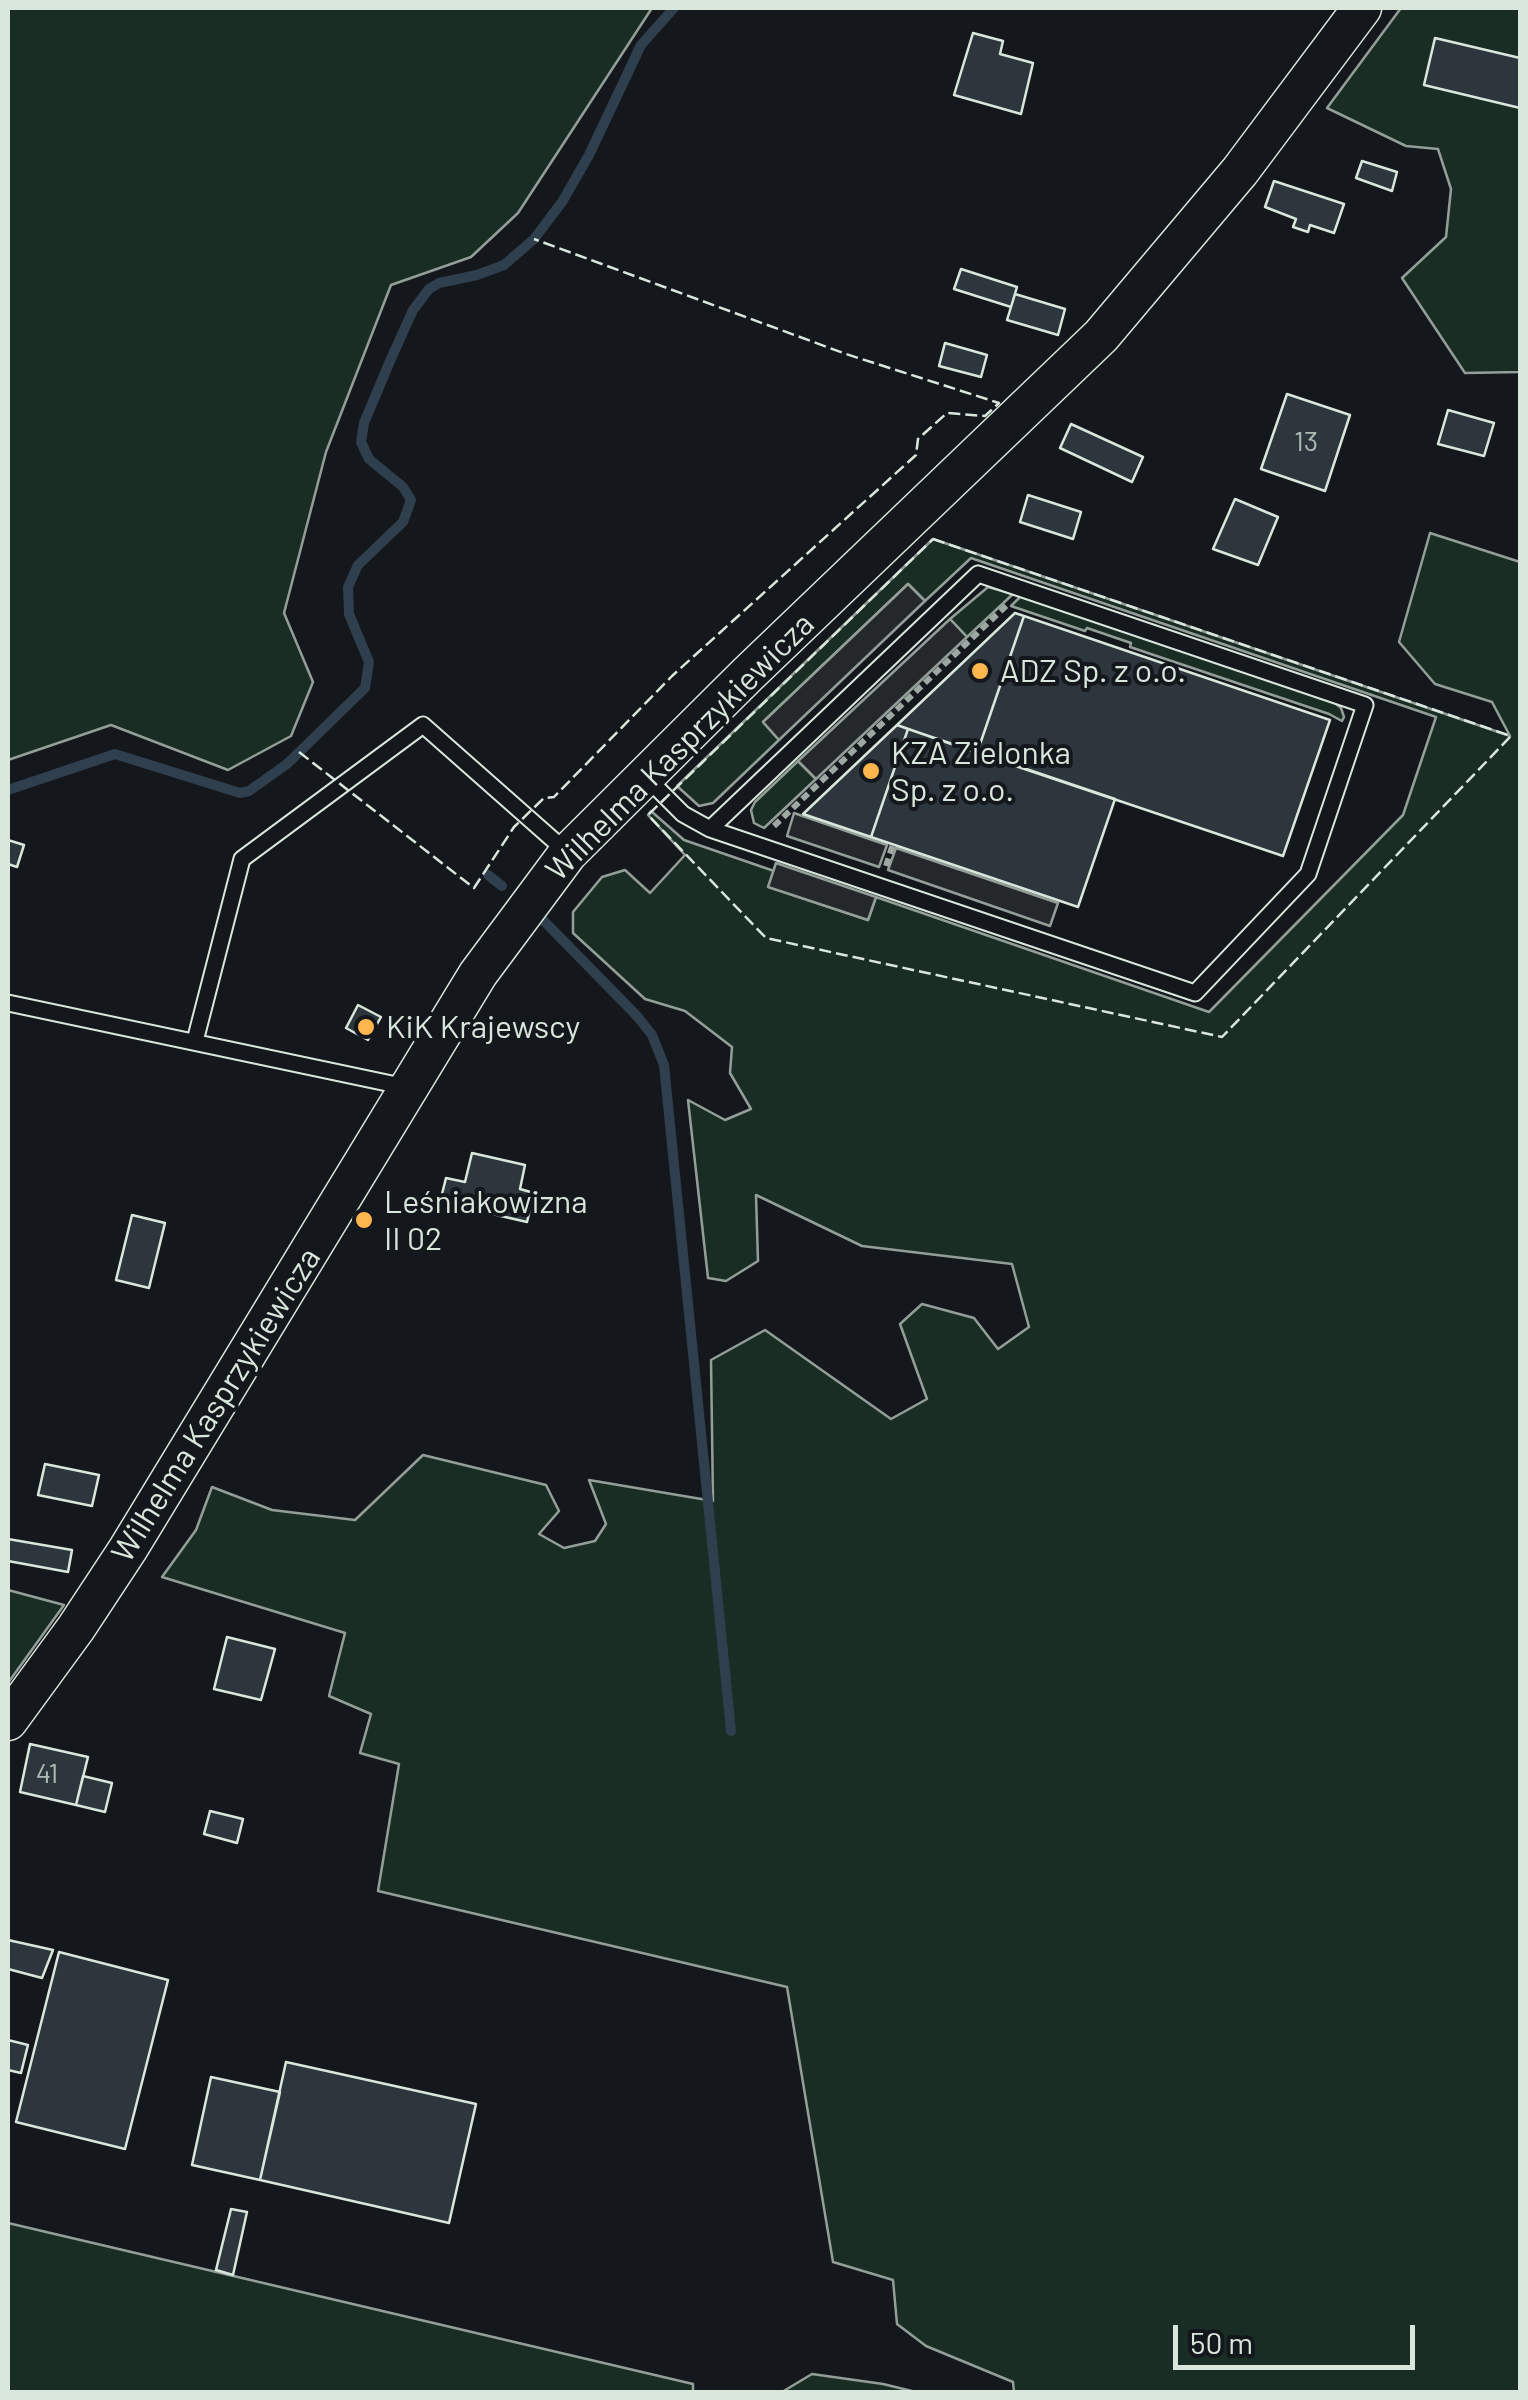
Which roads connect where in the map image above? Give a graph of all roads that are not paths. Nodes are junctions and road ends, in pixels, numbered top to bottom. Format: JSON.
{"nodes":[{"id":1,"x":1362,"y":8,"type":"edge"},
{"id":2,"x":644,"y":776,"type":"junction"},
{"id":3,"x":710,"y":829,"type":"junction"},
{"id":4,"x":568,"y":852,"type":"junction"},
{"id":5,"x":8,"y":1003,"type":"edge"},
{"id":6,"x":195,"y":1041,"type":"junction"},
{"id":7,"x":410,"y":1088,"type":"junction"},
{"id":8,"x":8,"y":1720,"type":"edge"}],
"edges":[{"from":1,"to":2,"type":"street","name":"Wilhelma Kasprzykiewicza"},
{"from":2,"to":3,"type":"lane"},
{"from":2,"to":4,"type":"street","name":"Wilhelma Kasprzykiewicza"},
{"from":3,"to":3,"type":"lane"},
{"from":4,"to":6,"type":"lane"},
{"from":4,"to":7,"type":"street","name":"Wilhelma Kasprzykiewicza"},
{"from":5,"to":6,"type":"lane"},
{"from":6,"to":7,"type":"lane"},
{"from":7,"to":8,"type":"street","name":"Wilhelma Kasprzykiewicza"}]}
